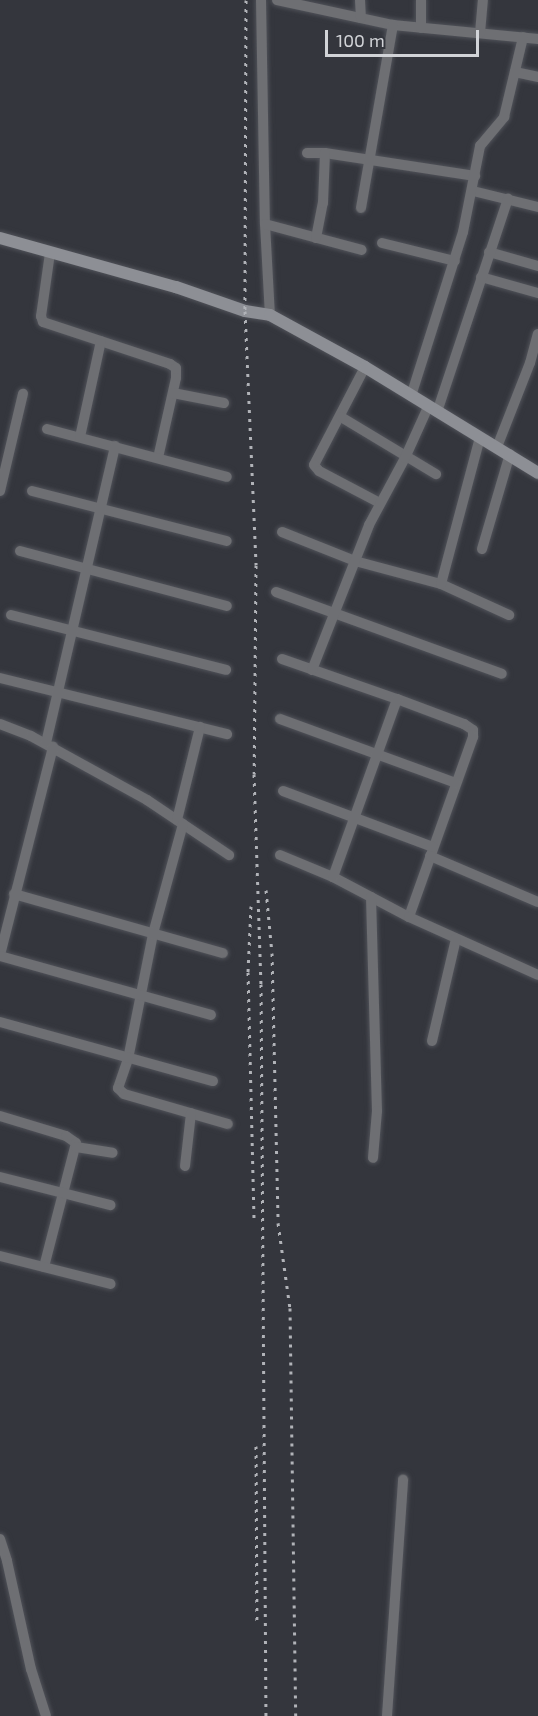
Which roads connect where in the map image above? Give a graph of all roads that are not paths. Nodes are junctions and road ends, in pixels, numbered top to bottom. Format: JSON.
{"nodes":[{"id":1,"x":261,"y":0,"type":"edge"},
{"id":2,"x":277,"y":0,"type":"edge"},
{"id":3,"x":360,"y":0,"type":"edge"},
{"id":4,"x":421,"y":0,"type":"edge"},
{"id":5,"x":483,"y":0,"type":"edge"},
{"id":6,"x":361,"y":18,"type":"junction"},
{"id":7,"x":393,"y":25,"type":"junction"},
{"id":8,"x":421,"y":27,"type":"junction"},
{"id":9,"x":480,"y":33,"type":"junction"},
{"id":10,"x":523,"y":37,"type":"junction"},
{"id":11,"x":538,"y":39,"type":"edge"},
{"id":12,"x":515,"y":72,"type":"junction"},
{"id":13,"x":538,"y":77,"type":"edge"},
{"id":14,"x":307,"y":153,"type":"dead end"},
{"id":15,"x":325,"y":153,"type":"junction"},
{"id":16,"x":368,"y":161,"type":"junction"},
{"id":17,"x":475,"y":176,"type":"junction"},
{"id":18,"x":473,"y":191,"type":"junction"},
{"id":19,"x":508,"y":198,"type":"junction"},
{"id":20,"x":538,"y":207,"type":"edge"},
{"id":21,"x":361,"y":208,"type":"dead end"},
{"id":22,"x":265,"y":224,"type":"junction"},
{"id":23,"x":0,"y":238,"type":"edge"},
{"id":24,"x":316,"y":238,"type":"junction"},
{"id":25,"x":382,"y":243,"type":"dead end"},
{"id":26,"x":362,"y":250,"type":"dead end"},
{"id":27,"x":489,"y":252,"type":"junction"},
{"id":28,"x":50,"y":253,"type":"junction"},
{"id":29,"x":455,"y":261,"type":"junction"},
{"id":30,"x":538,"y":266,"type":"edge"},
{"id":31,"x":481,"y":277,"type":"junction"},
{"id":32,"x":538,"y":293,"type":"edge"},
{"id":33,"x":270,"y":315,"type":"junction"},
{"id":34,"x":538,"y":334,"type":"edge"},
{"id":35,"x":101,"y":340,"type":"junction"},
{"id":36,"x":534,"y":364,"type":"edge"},
{"id":37,"x":364,"y":367,"type":"junction"},
{"id":38,"x":173,"y":393,"type":"junction"},
{"id":39,"x":23,"y":394,"type":"dead end"},
{"id":40,"x":411,"y":396,"type":"junction"},
{"id":41,"x":224,"y":404,"type":"dead end"},
{"id":42,"x":433,"y":409,"type":"junction"},
{"id":43,"x":341,"y":417,"type":"junction"},
{"id":44,"x":47,"y":429,"type":"dead end"},
{"id":45,"x":80,"y":437,"type":"junction"},
{"id":46,"x":480,"y":437,"type":"junction"},
{"id":47,"x":115,"y":446,"type":"junction"},
{"id":48,"x":497,"y":447,"type":"junction"},
{"id":49,"x":510,"y":454,"type":"junction"},
{"id":50,"x":4,"y":455,"type":"edge"},
{"id":51,"x":158,"y":458,"type":"junction"},
{"id":52,"x":405,"y":458,"type":"junction"},
{"id":53,"x":538,"y":473,"type":"edge"},
{"id":54,"x":435,"y":474,"type":"dead end"},
{"id":55,"x":227,"y":477,"type":"dead end"},
{"id":56,"x":0,"y":491,"type":"edge"},
{"id":57,"x":32,"y":491,"type":"dead end"},
{"id":58,"x":380,"y":503,"type":"junction"},
{"id":59,"x":100,"y":507,"type":"junction"},
{"id":60,"x":282,"y":532,"type":"dead end"},
{"id":61,"x":227,"y":541,"type":"dead end"},
{"id":62,"x":482,"y":549,"type":"dead end"},
{"id":63,"x":20,"y":551,"type":"dead end"},
{"id":64,"x":355,"y":561,"type":"junction"},
{"id":65,"x":85,"y":568,"type":"junction"},
{"id":66,"x":441,"y":584,"type":"junction"},
{"id":67,"x":276,"y":592,"type":"dead end"},
{"id":68,"x":227,"y":606,"type":"dead end"},
{"id":69,"x":335,"y":613,"type":"junction"},
{"id":70,"x":10,"y":615,"type":"dead end"},
{"id":71,"x":509,"y":615,"type":"dead end"},
{"id":72,"x":70,"y":630,"type":"junction"},
{"id":73,"x":282,"y":659,"type":"dead end"},
{"id":74,"x":226,"y":670,"type":"dead end"},
{"id":75,"x":312,"y":670,"type":"junction"},
{"id":76,"x":502,"y":674,"type":"dead end"},
{"id":77,"x":0,"y":678,"type":"edge"},
{"id":78,"x":57,"y":691,"type":"junction"},
{"id":79,"x":397,"y":699,"type":"junction"},
{"id":80,"x":280,"y":719,"type":"dead end"},
{"id":81,"x":0,"y":724,"type":"edge"},
{"id":82,"x":200,"y":727,"type":"junction"},
{"id":83,"x":227,"y":734,"type":"dead end"},
{"id":84,"x":49,"y":745,"type":"junction"},
{"id":85,"x":377,"y":755,"type":"junction"},
{"id":86,"x":456,"y":783,"type":"junction"},
{"id":87,"x":283,"y":791,"type":"dead end"},
{"id":88,"x":354,"y":818,"type":"junction"},
{"id":89,"x":180,"y":822,"type":"junction"},
{"id":90,"x":432,"y":851,"type":"junction"},
{"id":91,"x":229,"y":855,"type":"dead end"},
{"id":92,"x":280,"y":855,"type":"dead end"},
{"id":93,"x":333,"y":877,"type":"junction"},
{"id":94,"x":14,"y":894,"type":"junction"},
{"id":95,"x":371,"y":897,"type":"junction"},
{"id":96,"x":538,"y":902,"type":"edge"},
{"id":97,"x":408,"y":917,"type":"junction"},
{"id":98,"x":153,"y":934,"type":"junction"},
{"id":99,"x":456,"y":939,"type":"junction"},
{"id":100,"x":223,"y":953,"type":"dead end"},
{"id":101,"x":0,"y":955,"type":"edge"},
{"id":102,"x":538,"y":975,"type":"edge"},
{"id":103,"x":142,"y":996,"type":"junction"},
{"id":104,"x":211,"y":1015,"type":"dead end"},
{"id":105,"x":0,"y":1022,"type":"edge"},
{"id":106,"x":432,"y":1041,"type":"dead end"},
{"id":107,"x":128,"y":1059,"type":"junction"},
{"id":108,"x":213,"y":1081,"type":"dead end"},
{"id":109,"x":191,"y":1113,"type":"junction"},
{"id":110,"x":0,"y":1116,"type":"edge"},
{"id":111,"x":228,"y":1124,"type":"dead end"},
{"id":112,"x":76,"y":1147,"type":"junction"},
{"id":113,"x":113,"y":1153,"type":"dead end"},
{"id":114,"x":373,"y":1158,"type":"dead end"},
{"id":115,"x":185,"y":1166,"type":"dead end"},
{"id":116,"x":0,"y":1177,"type":"edge"},
{"id":117,"x":64,"y":1193,"type":"junction"},
{"id":118,"x":110,"y":1205,"type":"dead end"},
{"id":119,"x":0,"y":1256,"type":"edge"},
{"id":120,"x":44,"y":1267,"type":"junction"},
{"id":121,"x":111,"y":1284,"type":"dead end"},
{"id":122,"x":403,"y":1480,"type":"dead end"},
{"id":123,"x":0,"y":1539,"type":"edge"},
{"id":124,"x":46,"y":1716,"type":"edge"},
{"id":125,"x":387,"y":1716,"type":"edge"}],
"edges":[{"from":1,"to":22,"type":"street"},
{"from":2,"to":6,"type":"street"},
{"from":3,"to":6,"type":"street"},
{"from":4,"to":8,"type":"street"},
{"from":5,"to":9,"type":"street"},
{"from":6,"to":7,"type":"street"},
{"from":7,"to":8,"type":"street"},
{"from":7,"to":16,"type":"street"},
{"from":8,"to":9,"type":"street"},
{"from":9,"to":10,"type":"street"},
{"from":10,"to":11,"type":"street"},
{"from":10,"to":12,"type":"street"},
{"from":12,"to":13,"type":"street"},
{"from":12,"to":17,"type":"street"},
{"from":14,"to":15,"type":"street"},
{"from":15,"to":16,"type":"street"},
{"from":15,"to":24,"type":"street"},
{"from":16,"to":17,"type":"street"},
{"from":16,"to":21,"type":"street"},
{"from":17,"to":18,"type":"street"},
{"from":18,"to":19,"type":"street"},
{"from":18,"to":29,"type":"street"},
{"from":19,"to":20,"type":"street"},
{"from":19,"to":27,"type":"street"},
{"from":22,"to":24,"type":"street"},
{"from":22,"to":33,"type":"street"},
{"from":23,"to":28,"type":"street"},
{"from":24,"to":26,"type":"street"},
{"from":25,"to":29,"type":"street"},
{"from":27,"to":30,"type":"street"},
{"from":27,"to":31,"type":"street"},
{"from":28,"to":33,"type":"street"},
{"from":28,"to":35,"type":"street"},
{"from":29,"to":40,"type":"street"},
{"from":31,"to":32,"type":"street"},
{"from":31,"to":42,"type":"street"},
{"from":33,"to":37,"type":"street"},
{"from":34,"to":36,"type":"street"},
{"from":35,"to":38,"type":"street"},
{"from":35,"to":45,"type":"street"},
{"from":36,"to":48,"type":"street"},
{"from":37,"to":40,"type":"street"},
{"from":37,"to":43,"type":"street"},
{"from":38,"to":41,"type":"street"},
{"from":38,"to":51,"type":"street"},
{"from":39,"to":50,"type":"street"},
{"from":40,"to":42,"type":"street"},
{"from":42,"to":46,"type":"street"},
{"from":42,"to":52,"type":"street"},
{"from":43,"to":52,"type":"street"},
{"from":43,"to":58,"type":"street"},
{"from":44,"to":45,"type":"street"},
{"from":45,"to":47,"type":"street"},
{"from":46,"to":48,"type":"street"},
{"from":46,"to":66,"type":"street"},
{"from":47,"to":51,"type":"street"},
{"from":47,"to":59,"type":"street"},
{"from":48,"to":49,"type":"street"},
{"from":49,"to":53,"type":"street"},
{"from":49,"to":62,"type":"street"},
{"from":50,"to":56,"type":"street"},
{"from":51,"to":55,"type":"street"},
{"from":52,"to":54,"type":"street"},
{"from":52,"to":58,"type":"street"},
{"from":57,"to":59,"type":"street"},
{"from":58,"to":64,"type":"street"},
{"from":59,"to":61,"type":"street"},
{"from":59,"to":65,"type":"street"},
{"from":60,"to":64,"type":"street"},
{"from":63,"to":65,"type":"street"},
{"from":64,"to":66,"type":"street"},
{"from":64,"to":69,"type":"street"},
{"from":65,"to":68,"type":"street"},
{"from":65,"to":72,"type":"street"},
{"from":66,"to":71,"type":"street"},
{"from":67,"to":69,"type":"street"},
{"from":69,"to":75,"type":"street"},
{"from":69,"to":76,"type":"street"},
{"from":70,"to":72,"type":"street"},
{"from":72,"to":74,"type":"street"},
{"from":72,"to":78,"type":"street"},
{"from":73,"to":75,"type":"street"},
{"from":75,"to":79,"type":"street"},
{"from":77,"to":78,"type":"street"},
{"from":78,"to":82,"type":"street"},
{"from":78,"to":84,"type":"street"},
{"from":79,"to":85,"type":"street"},
{"from":79,"to":86,"type":"street"},
{"from":80,"to":85,"type":"street"},
{"from":81,"to":84,"type":"street"},
{"from":82,"to":83,"type":"street"},
{"from":82,"to":89,"type":"street"},
{"from":84,"to":89,"type":"street"},
{"from":84,"to":94,"type":"street"},
{"from":85,"to":86,"type":"street"},
{"from":85,"to":88,"type":"street"},
{"from":86,"to":90,"type":"street"},
{"from":87,"to":88,"type":"street"},
{"from":88,"to":90,"type":"street"},
{"from":88,"to":93,"type":"street"},
{"from":89,"to":91,"type":"street"},
{"from":89,"to":98,"type":"street"},
{"from":90,"to":96,"type":"street"},
{"from":90,"to":97,"type":"street"},
{"from":92,"to":93,"type":"street"},
{"from":93,"to":95,"type":"street"},
{"from":94,"to":98,"type":"street"},
{"from":94,"to":101,"type":"street"},
{"from":95,"to":97,"type":"street"},
{"from":95,"to":114,"type":"street"},
{"from":97,"to":99,"type":"street"},
{"from":98,"to":100,"type":"street"},
{"from":98,"to":103,"type":"street"},
{"from":99,"to":102,"type":"street"},
{"from":99,"to":106,"type":"street"},
{"from":101,"to":103,"type":"street"},
{"from":103,"to":104,"type":"street"},
{"from":103,"to":107,"type":"street"},
{"from":105,"to":107,"type":"street"},
{"from":107,"to":108,"type":"street"},
{"from":107,"to":109,"type":"street"},
{"from":109,"to":111,"type":"street"},
{"from":109,"to":115,"type":"street"},
{"from":110,"to":112,"type":"street"},
{"from":112,"to":113,"type":"street"},
{"from":112,"to":117,"type":"street"},
{"from":116,"to":117,"type":"street"},
{"from":117,"to":118,"type":"street"},
{"from":117,"to":120,"type":"street"},
{"from":119,"to":120,"type":"street"},
{"from":120,"to":121,"type":"street"},
{"from":122,"to":125,"type":"street"},
{"from":123,"to":124,"type":"street"}]}
